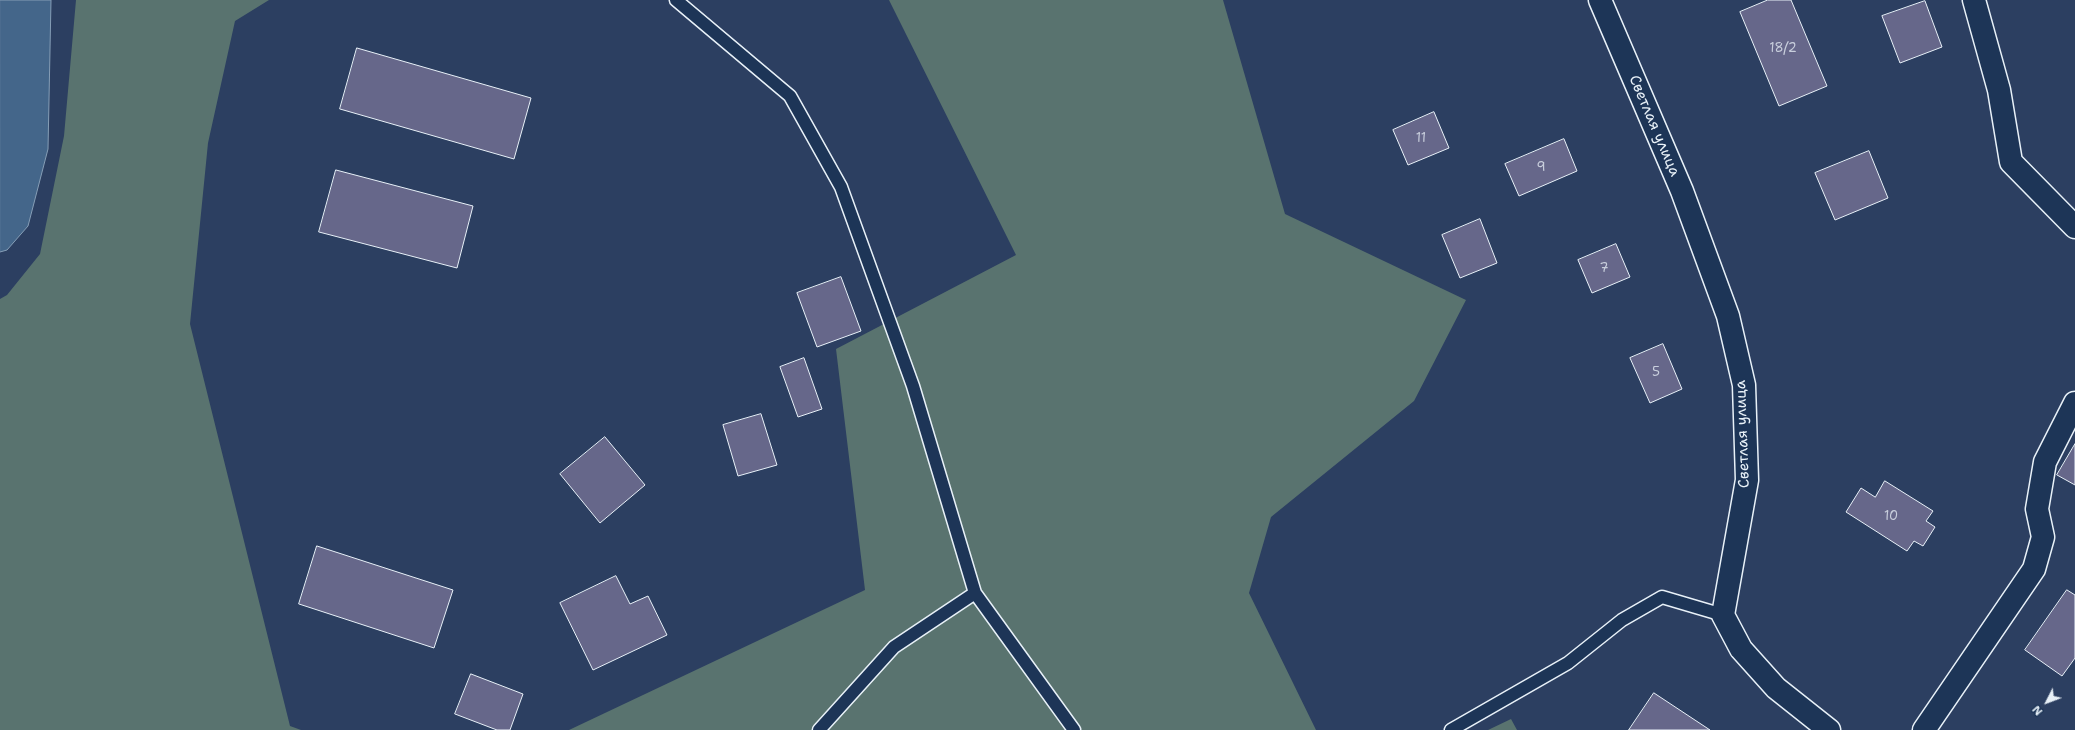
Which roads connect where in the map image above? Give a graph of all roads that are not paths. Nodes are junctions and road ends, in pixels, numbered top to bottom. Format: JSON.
{"nodes":[{"id":1,"x":676,"y":0,"type":"edge"},
{"id":2,"x":1600,"y":0,"type":"edge"},
{"id":3,"x":1974,"y":0,"type":"edge"},
{"id":4,"x":2075,"y":227,"type":"edge"},
{"id":5,"x":2075,"y":403,"type":"edge"},
{"id":6,"x":976,"y":593,"type":"junction"},
{"id":7,"x":1723,"y":615,"type":"junction"},
{"id":8,"x":819,"y":730,"type":"edge"},
{"id":9,"x":1074,"y":730,"type":"edge"},
{"id":10,"x":1451,"y":730,"type":"edge"},
{"id":11,"x":1829,"y":730,"type":"edge"},
{"id":12,"x":1924,"y":730,"type":"edge"}],
"edges":[{"from":1,"to":6,"type":"lane"},
{"from":2,"to":7,"type":"street","name":"Светлая улица"},
{"from":3,"to":4,"type":"street"},
{"from":5,"to":12,"type":"street"},
{"from":6,"to":8,"type":"lane"},
{"from":6,"to":9,"type":"lane"},
{"from":7,"to":10,"type":"lane"},
{"from":7,"to":11,"type":"street"}]}
